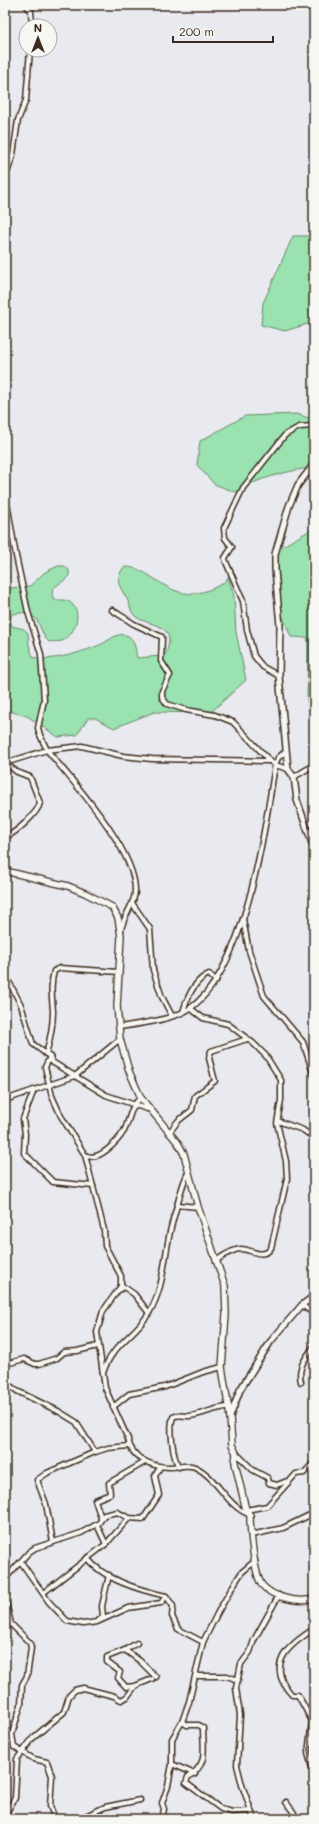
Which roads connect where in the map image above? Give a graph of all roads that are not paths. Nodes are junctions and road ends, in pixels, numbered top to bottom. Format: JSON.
{"nodes":[{"id":1,"x":26,"y":5,"type":"edge"},
{"id":2,"x":31,"y":18,"type":"edge"},
{"id":3,"x":29,"y":58,"type":"edge"},
{"id":4,"x":5,"y":179,"type":"edge"},
{"id":5,"x":314,"y":426,"type":"edge"},
{"id":6,"x":314,"y":464,"type":"edge"},
{"id":7,"x":5,"y":491,"type":"edge"},
{"id":8,"x":112,"y":610,"type":"dead end"},
{"id":9,"x":279,"y":676,"type":"junction"},
{"id":10,"x":47,"y":750,"type":"junction"},
{"id":11,"x":286,"y":751,"type":"junction"},
{"id":12,"x":270,"y":761,"type":"junction"},
{"id":13,"x":5,"y":763,"type":"edge"},
{"id":14,"x":275,"y":765,"type":"junction"},
{"id":15,"x":314,"y":765,"type":"edge"},
{"id":16,"x":288,"y":769,"type":"junction"},
{"id":17,"x":294,"y":777,"type":"junction"},
{"id":18,"x":5,"y":837,"type":"edge"},
{"id":19,"x":314,"y":849,"type":"edge"},
{"id":20,"x":5,"y":870,"type":"edge"},
{"id":21,"x":132,"y":903,"type":"junction"},
{"id":22,"x":243,"y":919,"type":"junction"},
{"id":23,"x":121,"y":936,"type":"junction"},
{"id":24,"x":118,"y":972,"type":"junction"},
{"id":25,"x":5,"y":974,"type":"edge"},
{"id":26,"x":216,"y":981,"type":"junction"},
{"id":27,"x":190,"y":1008,"type":"junction"},
{"id":28,"x":183,"y":1012,"type":"junction"},
{"id":29,"x":172,"y":1016,"type":"junction"},
{"id":30,"x":119,"y":1028,"type":"junction"},
{"id":31,"x":120,"y":1039,"type":"junction"},
{"id":32,"x":247,"y":1039,"type":"junction"},
{"id":33,"x":48,"y":1055,"type":"junction"},
{"id":34,"x":75,"y":1076,"type":"junction"},
{"id":35,"x":314,"y":1076,"type":"edge"},
{"id":36,"x":49,"y":1085,"type":"junction"},
{"id":37,"x":34,"y":1090,"type":"junction"},
{"id":38,"x":141,"y":1098,"type":"junction"},
{"id":39,"x":5,"y":1100,"type":"edge"},
{"id":40,"x":134,"y":1106,"type":"junction"},
{"id":41,"x":148,"y":1109,"type":"junction"},
{"id":42,"x":278,"y":1121,"type":"junction"},
{"id":43,"x":169,"y":1133,"type":"junction"},
{"id":44,"x":314,"y":1138,"type":"edge"},
{"id":45,"x":85,"y":1155,"type":"junction"},
{"id":46,"x":188,"y":1173,"type":"junction"},
{"id":47,"x":92,"y":1186,"type":"junction"},
{"id":48,"x":177,"y":1205,"type":"junction"},
{"id":49,"x":198,"y":1207,"type":"junction"},
{"id":50,"x":217,"y":1260,"type":"junction"},
{"id":51,"x":118,"y":1290,"type":"junction"},
{"id":52,"x":314,"y":1296,"type":"edge"},
{"id":53,"x":302,"y":1306,"type":"junction"},
{"id":54,"x":149,"y":1313,"type":"junction"},
{"id":55,"x":314,"y":1314,"type":"edge"},
{"id":56,"x":98,"y":1346,"type":"junction"},
{"id":57,"x":314,"y":1346,"type":"edge"},
{"id":58,"x":222,"y":1367,"type":"junction"},
{"id":59,"x":5,"y":1369,"type":"edge"},
{"id":60,"x":104,"y":1379,"type":"junction"},
{"id":61,"x":5,"y":1382,"type":"edge"},
{"id":62,"x":301,"y":1382,"type":"dead end"},
{"id":63,"x":113,"y":1407,"type":"junction"},
{"id":64,"x":228,"y":1407,"type":"junction"},
{"id":65,"x":230,"y":1417,"type":"junction"},
{"id":66,"x":128,"y":1446,"type":"junction"},
{"id":67,"x":95,"y":1452,"type":"junction"},
{"id":68,"x":236,"y":1453,"type":"junction"},
{"id":69,"x":146,"y":1462,"type":"junction"},
{"id":70,"x":314,"y":1462,"type":"edge"},
{"id":71,"x":160,"y":1467,"type":"junction"},
{"id":72,"x":179,"y":1467,"type":"junction"},
{"id":73,"x":289,"y":1481,"type":"junction"},
{"id":74,"x":248,"y":1512,"type":"junction"},
{"id":75,"x":314,"y":1513,"type":"edge"},
{"id":76,"x":101,"y":1518,"type":"junction"},
{"id":77,"x":129,"y":1518,"type":"junction"},
{"id":78,"x":97,"y":1524,"type":"junction"},
{"id":79,"x":251,"y":1535,"type":"junction"},
{"id":80,"x":53,"y":1542,"type":"junction"},
{"id":81,"x":106,"y":1544,"type":"junction"},
{"id":82,"x":87,"y":1558,"type":"junction"},
{"id":83,"x":255,"y":1561,"type":"junction"},
{"id":84,"x":21,"y":1562,"type":"junction"},
{"id":85,"x":109,"y":1575,"type":"junction"},
{"id":86,"x":5,"y":1579,"type":"edge"},
{"id":87,"x":43,"y":1593,"type":"junction"},
{"id":88,"x":279,"y":1595,"type":"junction"},
{"id":89,"x":166,"y":1596,"type":"junction"},
{"id":90,"x":5,"y":1598,"type":"edge"},
{"id":91,"x":314,"y":1599,"type":"edge"},
{"id":92,"x":97,"y":1622,"type":"junction"},
{"id":93,"x":314,"y":1629,"type":"edge"},
{"id":94,"x":203,"y":1642,"type":"junction"},
{"id":95,"x":137,"y":1643,"type":"dead end"},
{"id":96,"x":124,"y":1650,"type":"junction"},
{"id":97,"x":196,"y":1676,"type":"junction"},
{"id":98,"x":238,"y":1680,"type":"junction"},
{"id":99,"x":135,"y":1686,"type":"junction"},
{"id":100,"x":182,"y":1722,"type":"junction"},
{"id":101,"x":22,"y":1753,"type":"junction"},
{"id":102,"x":172,"y":1764,"type":"junction"},
{"id":103,"x":195,"y":1774,"type":"junction"},
{"id":104,"x":314,"y":1775,"type":"edge"},
{"id":105,"x":140,"y":1800,"type":"dead end"},
{"id":106,"x":286,"y":1802,"type":"dead end"},
{"id":107,"x":251,"y":1811,"type":"junction"},
{"id":108,"x":5,"y":1815,"type":"edge"},
{"id":109,"x":161,"y":1818,"type":"edge"},
{"id":110,"x":55,"y":1819,"type":"edge"},
{"id":111,"x":79,"y":1819,"type":"edge"},
{"id":112,"x":254,"y":1819,"type":"edge"},
{"id":113,"x":294,"y":1819,"type":"edge"}],
"edges":[{"from":1,"to":2,"type":"street"},
{"from":3,"to":4,"type":"street"},
{"from":5,"to":9,"type":"street"},
{"from":6,"to":9,"type":"street"},
{"from":7,"to":10,"type":"street"},
{"from":8,"to":12,"type":"street"},
{"from":9,"to":11,"type":"street"},
{"from":10,"to":12,"type":"street"},
{"from":10,"to":13,"type":"street"},
{"from":10,"to":21,"type":"street"},
{"from":11,"to":14,"type":"street"},
{"from":11,"to":16,"type":"street"},
{"from":12,"to":14,"type":"street"},
{"from":13,"to":18,"type":"street"},
{"from":14,"to":16,"type":"street"},
{"from":14,"to":22,"type":"street"},
{"from":15,"to":17,"type":"street"},
{"from":16,"to":17,"type":"street"},
{"from":17,"to":19,"type":"street"},
{"from":20,"to":23,"type":"main road"},
{"from":21,"to":23,"type":"street"},
{"from":21,"to":29,"type":"street"},
{"from":22,"to":26,"type":"street"},
{"from":22,"to":35,"type":"street"},
{"from":23,"to":24,"type":"main road"},
{"from":24,"to":30,"type":"main road"},
{"from":24,"to":33,"type":"street"},
{"from":25,"to":33,"type":"street"},
{"from":26,"to":27,"type":"street"},
{"from":26,"to":28,"type":"street"},
{"from":27,"to":28,"type":"street"},
{"from":27,"to":32,"type":"street"},
{"from":28,"to":29,"type":"street"},
{"from":29,"to":30,"type":"street"},
{"from":30,"to":31,"type":"main road"},
{"from":31,"to":34,"type":"street"},
{"from":31,"to":38,"type":"main road"},
{"from":32,"to":42,"type":"street"},
{"from":32,"to":43,"type":"street"},
{"from":33,"to":34,"type":"street"},
{"from":33,"to":36,"type":"street"},
{"from":34,"to":36,"type":"street"},
{"from":34,"to":40,"type":"street"},
{"from":36,"to":37,"type":"street"},
{"from":36,"to":45,"type":"street"},
{"from":37,"to":39,"type":"street"},
{"from":37,"to":47,"type":"street"},
{"from":38,"to":40,"type":"street"},
{"from":38,"to":41,"type":"main road"},
{"from":40,"to":41,"type":"street"},
{"from":40,"to":45,"type":"street"},
{"from":41,"to":43,"type":"main road"},
{"from":42,"to":44,"type":"street"},
{"from":42,"to":50,"type":"street"},
{"from":43,"to":46,"type":"main road"},
{"from":45,"to":47,"type":"street"},
{"from":46,"to":48,"type":"street"},
{"from":46,"to":49,"type":"main road"},
{"from":47,"to":51,"type":"street"},
{"from":48,"to":49,"type":"street"},
{"from":48,"to":54,"type":"street"},
{"from":49,"to":50,"type":"main road"},
{"from":50,"to":58,"type":"main road"},
{"from":51,"to":54,"type":"street"},
{"from":51,"to":56,"type":"street"},
{"from":52,"to":53,"type":"street"},
{"from":53,"to":55,"type":"street"},
{"from":53,"to":65,"type":"street"},
{"from":54,"to":60,"type":"street"},
{"from":56,"to":59,"type":"street"},
{"from":56,"to":60,"type":"street"},
{"from":57,"to":62,"type":"street"},
{"from":58,"to":63,"type":"street"},
{"from":58,"to":64,"type":"main road"},
{"from":60,"to":63,"type":"street"},
{"from":61,"to":67,"type":"street"},
{"from":63,"to":66,"type":"street"},
{"from":64,"to":65,"type":"main road"},
{"from":64,"to":72,"type":"street"},
{"from":65,"to":68,"type":"main road"},
{"from":66,"to":67,"type":"street"},
{"from":66,"to":69,"type":"street"},
{"from":67,"to":80,"type":"street"},
{"from":68,"to":73,"type":"street"},
{"from":68,"to":74,"type":"main road"},
{"from":69,"to":71,"type":"street"},
{"from":69,"to":76,"type":"street"},
{"from":70,"to":73,"type":"street"},
{"from":71,"to":72,"type":"street"},
{"from":71,"to":77,"type":"street"},
{"from":72,"to":74,"type":"street"},
{"from":73,"to":74,"type":"street"},
{"from":74,"to":79,"type":"main road"},
{"from":75,"to":79,"type":"street"},
{"from":76,"to":77,"type":"street"},
{"from":76,"to":78,"type":"street"},
{"from":77,"to":81,"type":"street"},
{"from":78,"to":80,"type":"street"},
{"from":78,"to":81,"type":"street"},
{"from":79,"to":83,"type":"main road"},
{"from":80,"to":84,"type":"street"},
{"from":81,"to":82,"type":"street"},
{"from":82,"to":85,"type":"street"},
{"from":82,"to":87,"type":"street"},
{"from":83,"to":88,"type":"main road"},
{"from":83,"to":94,"type":"street"},
{"from":84,"to":86,"type":"street"},
{"from":84,"to":87,"type":"street"},
{"from":85,"to":89,"type":"street"},
{"from":85,"to":92,"type":"street"},
{"from":87,"to":92,"type":"street"},
{"from":88,"to":91,"type":"main road"},
{"from":88,"to":98,"type":"street"},
{"from":89,"to":92,"type":"street"},
{"from":89,"to":94,"type":"street"},
{"from":90,"to":101,"type":"street"},
{"from":93,"to":104,"type":"street"},
{"from":94,"to":97,"type":"street"},
{"from":95,"to":96,"type":"street"},
{"from":96,"to":99,"type":"street"},
{"from":96,"to":99,"type":"street"},
{"from":97,"to":98,"type":"street"},
{"from":97,"to":100,"type":"street"},
{"from":98,"to":107,"type":"street"},
{"from":99,"to":101,"type":"street"},
{"from":100,"to":102,"type":"street"},
{"from":100,"to":103,"type":"street"},
{"from":101,"to":108,"type":"street"},
{"from":101,"to":110,"type":"street"},
{"from":102,"to":103,"type":"street"},
{"from":102,"to":109,"type":"street"},
{"from":103,"to":107,"type":"street"},
{"from":105,"to":111,"type":"street"},
{"from":106,"to":113,"type":"street"},
{"from":107,"to":112,"type":"street"}]}
